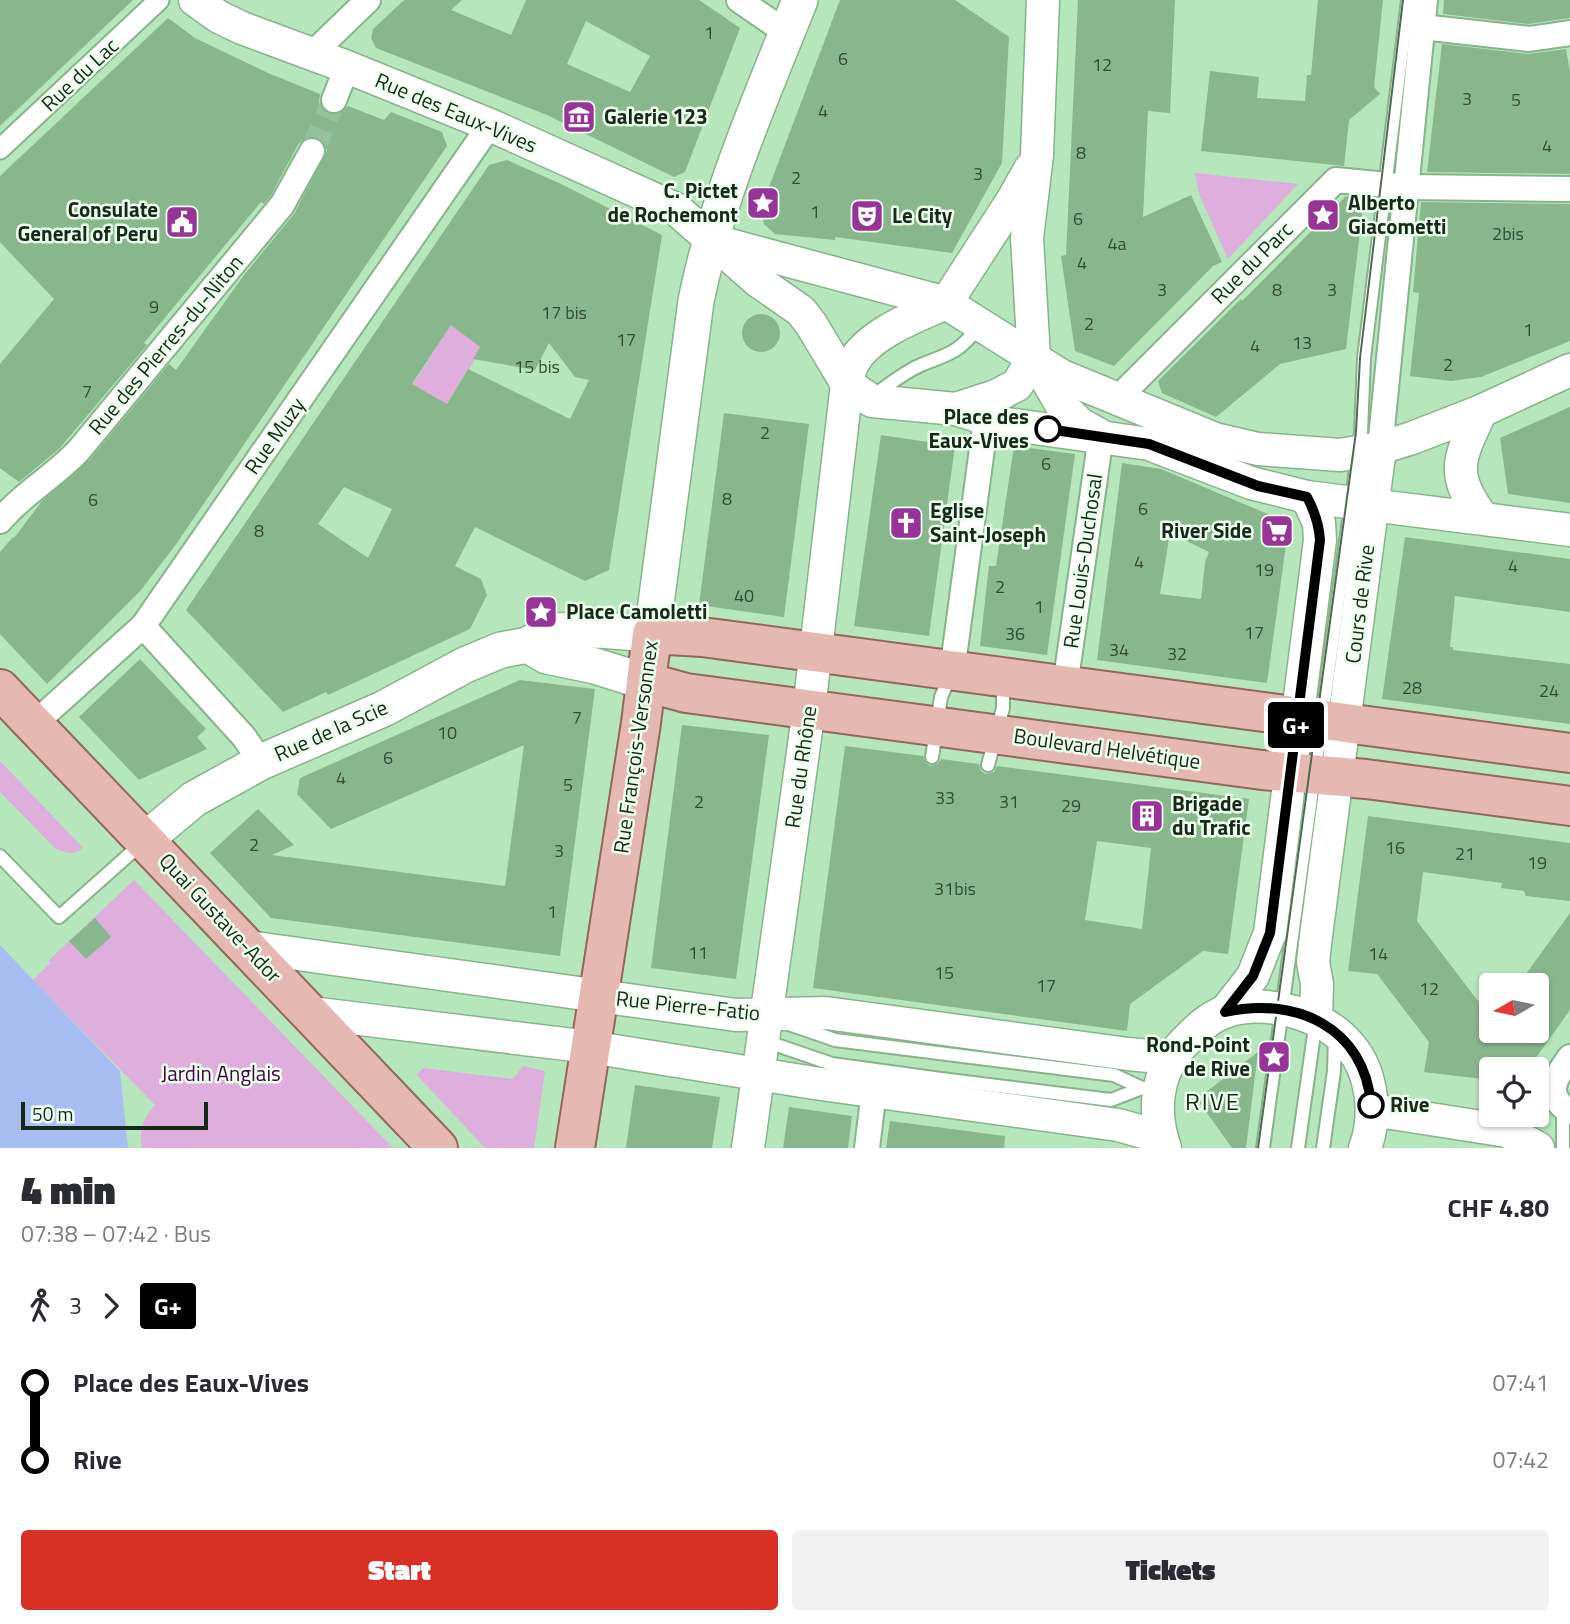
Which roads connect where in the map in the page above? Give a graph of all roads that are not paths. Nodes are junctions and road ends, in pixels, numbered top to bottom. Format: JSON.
{"nodes":[{"id":1,"x":159,"y":0,"type":"edge"},
{"id":2,"x":195,"y":0,"type":"edge"},
{"id":3,"x":368,"y":0,"type":"edge"},
{"id":4,"x":738,"y":0,"type":"edge"},
{"id":5,"x":800,"y":0,"type":"edge"},
{"id":6,"x":1408,"y":0,"type":"edge"},
{"id":7,"x":1426,"y":0,"type":"edge"},
{"id":8,"x":1037,"y":4,"type":"edge"},
{"id":9,"x":1422,"y":27,"type":"junction"},
{"id":10,"x":787,"y":33,"type":"junction"},
{"id":11,"x":1570,"y":33,"type":"edge"},
{"id":12,"x":311,"y":55,"type":"junction"},
{"id":13,"x":347,"y":67,"type":"junction"},
{"id":14,"x":334,"y":100,"type":"tunnel mouth"},
{"id":15,"x":491,"y":125,"type":"junction"},
{"id":16,"x":0,"y":149,"type":"edge"},
{"id":17,"x":312,"y":151,"type":"tunnel mouth"},
{"id":18,"x":1037,"y":155,"type":"junction"},
{"id":19,"x":1397,"y":186,"type":"junction"},
{"id":20,"x":1570,"y":189,"type":"edge"},
{"id":21,"x":710,"y":239,"type":"junction"},
{"id":22,"x":946,"y":303,"type":"junction"},
{"id":23,"x":981,"y":325,"type":"junction"},
{"id":24,"x":1034,"y":357,"type":"junction"},
{"id":25,"x":1570,"y":370,"type":"edge"},
{"id":26,"x":1118,"y":398,"type":"junction"},
{"id":27,"x":858,"y":405,"type":"junction"},
{"id":28,"x":956,"y":409,"type":"junction"},
{"id":29,"x":1481,"y":411,"type":"junction"},
{"id":30,"x":986,"y":419,"type":"junction"},
{"id":31,"x":1101,"y":436,"type":"junction"},
{"id":32,"x":1369,"y":450,"type":"junction"},
{"id":33,"x":1307,"y":497,"type":"junction"},
{"id":34,"x":1362,"y":503,"type":"junction"},
{"id":35,"x":1483,"y":518,"type":"junction"},
{"id":36,"x":0,"y":521,"type":"edge"},
{"id":37,"x":1570,"y":530,"type":"edge"},
{"id":38,"x":143,"y":626,"type":"junction"},
{"id":39,"x":652,"y":634,"type":"junction"},
{"id":40,"x":528,"y":645,"type":"junction"},
{"id":41,"x":815,"y":653,"type":"junction"},
{"id":42,"x":952,"y":672,"type":"junction"},
{"id":43,"x":991,"y":677,"type":"junction"},
{"id":44,"x":646,"y":682,"type":"junction"},
{"id":45,"x":1065,"y":686,"type":"junction"},
{"id":46,"x":0,"y":689,"type":"edge"},
{"id":47,"x":808,"y":709,"type":"junction"},
{"id":48,"x":1321,"y":720,"type":"junction"},
{"id":49,"x":34,"y":724,"type":"junction"},
{"id":50,"x":934,"y":742,"type":"junction"},
{"id":51,"x":992,"y":749,"type":"junction"},
{"id":52,"x":1570,"y":753,"type":"edge"},
{"id":53,"x":261,"y":762,"type":"junction"},
{"id":54,"x":1313,"y":774,"type":"junction"},
{"id":55,"x":1570,"y":806,"type":"edge"},
{"id":56,"x":146,"y":839,"type":"junction"},
{"id":57,"x":0,"y":856,"type":"edge"},
{"id":58,"x":248,"y":947,"type":"junction"},
{"id":59,"x":599,"y":996,"type":"junction"},
{"id":60,"x":1282,"y":1010,"type":"junction"},
{"id":61,"x":1225,"y":1012,"type":"junction"},
{"id":62,"x":311,"y":1013,"type":"junction"},
{"id":63,"x":1326,"y":1026,"type":"junction"},
{"id":64,"x":764,"y":1028,"type":"junction"},
{"id":65,"x":590,"y":1047,"type":"junction"},
{"id":66,"x":1570,"y":1057,"type":"edge"},
{"id":67,"x":1171,"y":1058,"type":"junction"},
{"id":68,"x":758,"y":1073,"type":"junction"},
{"id":69,"x":874,"y":1091,"type":"junction"},
{"id":70,"x":1372,"y":1110,"type":"junction"},
{"id":71,"x":1567,"y":1110,"type":"edge"},
{"id":72,"x":1163,"y":1143,"type":"edge"},
{"id":73,"x":438,"y":1148,"type":"edge"},
{"id":74,"x":575,"y":1148,"type":"edge"},
{"id":75,"x":748,"y":1148,"type":"edge"},
{"id":76,"x":867,"y":1148,"type":"edge"},
{"id":77,"x":1263,"y":1148,"type":"edge"},
{"id":78,"x":1298,"y":1148,"type":"edge"},
{"id":79,"x":1323,"y":1148,"type":"edge"},
{"id":80,"x":1365,"y":1148,"type":"edge"},
{"id":81,"x":1538,"y":1148,"type":"edge"},
{"id":82,"x":1563,"y":1148,"type":"edge"}],
"edges":[{"from":1,"to":16,"type":"street","name":"Rue du Lac"},
{"from":2,"to":12,"type":"street","name":"Rue des Eaux-Vives"},
{"from":3,"to":12,"type":"street"},
{"from":4,"to":10,"type":"street"},
{"from":5,"to":10,"type":"main road","name":"Rue François-Versonnex"},
{"from":6,"to":19,"type":"lane"},
{"from":7,"to":9,"type":"street","name":"Cours de Rive"},
{"from":8,"to":18,"type":"street"},
{"from":9,"to":11,"type":"street"},
{"from":9,"to":19,"type":"street","name":"Cours de Rive"},
{"from":10,"to":21,"type":"main road","name":"Rue François-Versonnex"},
{"from":12,"to":13,"type":"street","name":"Rue des Eaux-Vives"},
{"from":13,"to":14,"type":"street"},
{"from":13,"to":15,"type":"street","name":"Rue des Eaux-Vives"},
{"from":15,"to":21,"type":"street","name":"Rue des Eaux-Vives"},
{"from":15,"to":38,"type":"street","name":"Rue Muzy"},
{"from":17,"to":36,"type":"street","name":"Rue des Pierres-du-Niton"},
{"from":18,"to":22,"type":"street"},
{"from":18,"to":24,"type":"street"},
{"from":19,"to":20,"type":"street"},
{"from":19,"to":26,"type":"street","name":"Rue du Parc"},
{"from":19,"to":32,"type":"street","name":"Cours de Rive"},
{"from":21,"to":22,"type":"street"},
{"from":21,"to":27,"type":"street"},
{"from":21,"to":39,"type":"main road","name":"Rue François-Versonnex"},
{"from":22,"to":23,"type":"street"},
{"from":22,"to":27,"type":"street"},
{"from":23,"to":24,"type":"street"},
{"from":23,"to":27,"type":"lane"},
{"from":24,"to":26,"type":"street"},
{"from":24,"to":28,"type":"street"},
{"from":24,"to":31,"type":"street"},
{"from":25,"to":29,"type":"street"},
{"from":26,"to":32,"type":"street"},
{"from":27,"to":28,"type":"street"},
{"from":27,"to":41,"type":"street","name":"Rue du Rhône"},
{"from":28,"to":30,"type":"street"},
{"from":29,"to":32,"type":"street"},
{"from":29,"to":35,"type":"street"},
{"from":30,"to":31,"type":"street"},
{"from":30,"to":42,"type":"street"},
{"from":31,"to":33,"type":"street"},
{"from":31,"to":45,"type":"street","name":"Rue Louis-Duchosal"},
{"from":32,"to":34,"type":"street","name":"Cours de Rive"},
{"from":33,"to":34,"type":"street"},
{"from":33,"to":48,"type":"street","name":"Cours de Rive"},
{"from":34,"to":35,"type":"street"},
{"from":34,"to":48,"type":"street","name":"Cours de Rive"},
{"from":35,"to":37,"type":"street"},
{"from":38,"to":49,"type":"street","name":"Rue Muzy"},
{"from":38,"to":53,"type":"street"},
{"from":39,"to":40,"type":"main road"},
{"from":39,"to":41,"type":"main road"},
{"from":39,"to":44,"type":"main road","name":"Rue François-Versonnex"},
{"from":40,"to":44,"type":"main road"},
{"from":40,"to":53,"type":"main road","name":"Rue de la Scie"},
{"from":41,"to":42,"type":"main road"},
{"from":41,"to":47,"type":"street","name":"Rue du Rhône"},
{"from":42,"to":43,"type":"main road"},
{"from":42,"to":50,"type":"lane"},
{"from":43,"to":45,"type":"main road"},
{"from":43,"to":51,"type":"lane"},
{"from":44,"to":47,"type":"main road","name":"Boulevard Helvétique"},
{"from":44,"to":59,"type":"main road","name":"Rue François-Versonnex"},
{"from":45,"to":48,"type":"main road"},
{"from":46,"to":49,"type":"main road","name":"Quai Gustave-Ador"},
{"from":47,"to":50,"type":"main road","name":"Boulevard Helvétique"},
{"from":47,"to":64,"type":"street","name":"Rue du Rhône"},
{"from":48,"to":52,"type":"main road"},
{"from":48,"to":54,"type":"street","name":"Cours de Rive"},
{"from":48,"to":54,"type":"street","name":"Cours de Rive"},
{"from":49,"to":56,"type":"main road","name":"Quai Gustave-Ador"},
{"from":50,"to":51,"type":"main road","name":"Boulevard Helvétique"},
{"from":51,"to":54,"type":"main road","name":"Boulevard Helvétique"},
{"from":53,"to":56,"type":"main road","name":"Rue de la Scie"},
{"from":54,"to":55,"type":"main road","name":"Boulevard Helvétique"},
{"from":54,"to":60,"type":"lane","name":"Cours de Rive"},
{"from":54,"to":61,"type":"street","name":"Cours de Rive"},
{"from":54,"to":63,"type":"street","name":"Cours de Rive"},
{"from":56,"to":57,"type":"lane"},
{"from":56,"to":58,"type":"main road","name":"Quai Gustave-Ador"},
{"from":58,"to":59,"type":"street","name":"Rue Pierre-Fatio"},
{"from":58,"to":62,"type":"main road","name":"Quai Gustave-Ador"},
{"from":59,"to":64,"type":"street","name":"Rue Pierre-Fatio"},
{"from":59,"to":65,"type":"main road","name":"Rue François-Versonnex"},
{"from":60,"to":61,"type":"street"},
{"from":60,"to":63,"type":"street"},
{"from":60,"to":77,"type":"lane","name":"Cours de Rive"},
{"from":61,"to":67,"type":"street"},
{"from":62,"to":65,"type":"street"},
{"from":62,"to":73,"type":"main road","name":"Quai Gustave-Ador"},
{"from":63,"to":70,"type":"street"},
{"from":63,"to":78,"type":"lane"},
{"from":63,"to":79,"type":"lane"},
{"from":64,"to":64,"type":"lane"},
{"from":64,"to":67,"type":"street","name":"Rue Pierre-Fatio"},
{"from":64,"to":68,"type":"street","name":"Rue du Rhône"},
{"from":65,"to":68,"type":"street"},
{"from":65,"to":74,"type":"main road","name":"Rue François-Versonnex"},
{"from":66,"to":71,"type":"street"},
{"from":67,"to":72,"type":"street"},
{"from":68,"to":69,"type":"street"},
{"from":68,"to":75,"type":"street","name":"Rue du Rhône"},
{"from":69,"to":72,"type":"street"},
{"from":69,"to":76,"type":"street"},
{"from":70,"to":80,"type":"street"},
{"from":70,"to":81,"type":"street"},
{"from":71,"to":82,"type":"lane"}]}
